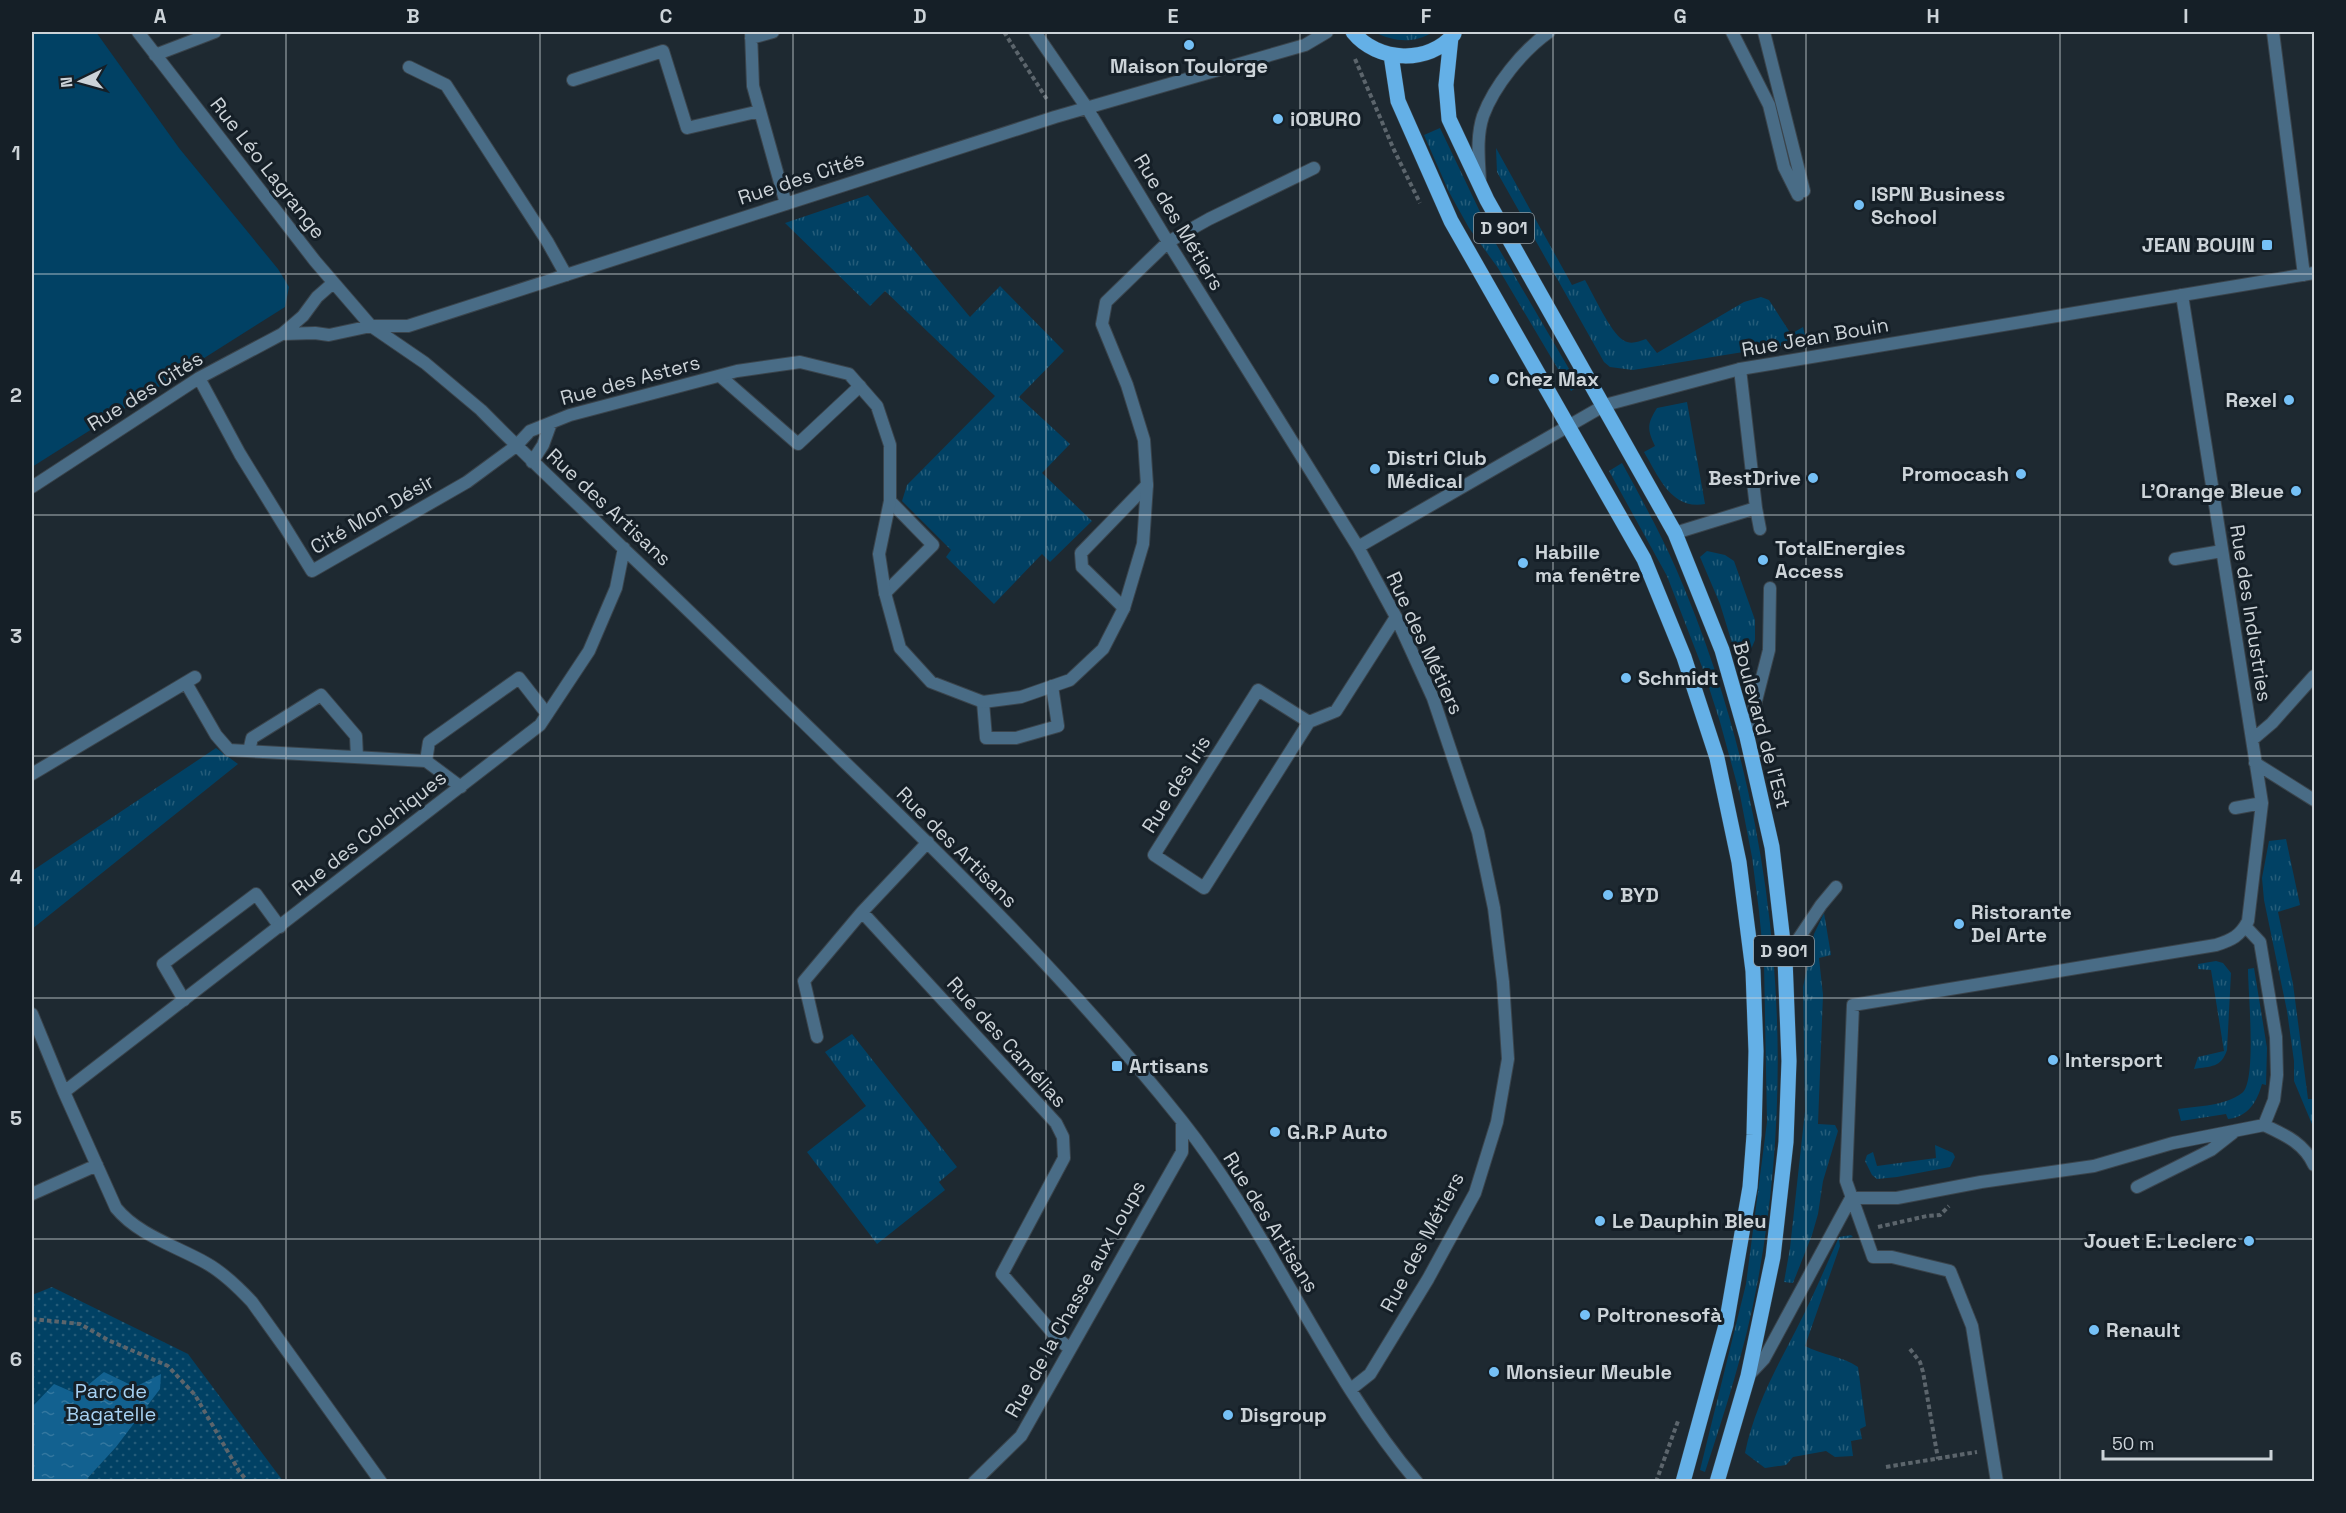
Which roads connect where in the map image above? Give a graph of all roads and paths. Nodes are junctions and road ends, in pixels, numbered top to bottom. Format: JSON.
{"nodes":[{"id":1,"x":138,"y":32,"type":"edge"},
{"id":2,"x":215,"y":32,"type":"edge"},
{"id":3,"x":773,"y":32,"type":"edge"},
{"id":4,"x":1004,"y":32,"type":"edge"},
{"id":5,"x":1035,"y":32,"type":"edge"},
{"id":6,"x":1327,"y":32,"type":"edge"},
{"id":7,"x":1353,"y":32,"type":"edge"},
{"id":8,"x":1549,"y":32,"type":"edge"},
{"id":9,"x":1732,"y":32,"type":"edge"},
{"id":10,"x":1764,"y":32,"type":"edge"},
{"id":11,"x":2273,"y":32,"type":"edge"},
{"id":12,"x":1454,"y":34,"type":"edge"},
{"id":13,"x":751,"y":35,"type":"edge"},
{"id":14,"x":155,"y":55,"type":"junction"},
{"id":15,"x":1390,"y":55,"type":"junction"},
{"id":16,"x":409,"y":67,"type":"dead end"},
{"id":17,"x":573,"y":80,"type":"dead end"},
{"id":18,"x":1050,"y":105,"type":"dead end"},
{"id":19,"x":1087,"y":108,"type":"junction"},
{"id":20,"x":760,"y":111,"type":"junction"},
{"id":21,"x":1314,"y":168,"type":"dead end"},
{"id":22,"x":1480,"y":183,"type":"junction"},
{"id":23,"x":786,"y":204,"type":"junction"},
{"id":24,"x":1168,"y":242,"type":"junction"},
{"id":25,"x":2309,"y":274,"type":"edge"},
{"id":26,"x":566,"y":275,"type":"junction"},
{"id":27,"x":333,"y":283,"type":"junction"},
{"id":28,"x":2182,"y":296,"type":"junction"},
{"id":29,"x":371,"y":326,"type":"junction"},
{"id":30,"x":282,"y":334,"type":"junction"},
{"id":31,"x":1740,"y":369,"type":"junction"},
{"id":32,"x":720,"y":376,"type":"junction"},
{"id":33,"x":199,"y":378,"type":"junction"},
{"id":34,"x":860,"y":386,"type":"junction"},
{"id":35,"x":1605,"y":405,"type":"junction"},
{"id":36,"x":551,"y":423,"type":"junction"},
{"id":37,"x":1568,"y":425,"type":"junction"},
{"id":38,"x":516,"y":446,"type":"junction"},
{"id":39,"x":532,"y":462,"type":"junction"},
{"id":40,"x":1147,"y":485,"type":"junction"},
{"id":41,"x":32,"y":487,"type":"edge"},
{"id":42,"x":890,"y":501,"type":"junction"},
{"id":43,"x":1756,"y":508,"type":"junction"},
{"id":44,"x":1760,"y":529,"type":"dead end"},
{"id":45,"x":1675,"y":533,"type":"junction"},
{"id":46,"x":1358,"y":547,"type":"junction"},
{"id":47,"x":624,"y":548,"type":"junction"},
{"id":48,"x":2222,"y":551,"type":"junction"},
{"id":49,"x":2175,"y":559,"type":"dead end"},
{"id":50,"x":1770,"y":588,"type":"dead end"},
{"id":51,"x":885,"y":593,"type":"junction"},
{"id":52,"x":1124,"y":608,"type":"junction"},
{"id":53,"x":1396,"y":616,"type":"junction"},
{"id":54,"x":2314,"y":676,"type":"edge"},
{"id":55,"x":1052,"y":686,"type":"junction"},
{"id":56,"x":983,"y":702,"type":"junction"},
{"id":57,"x":547,"y":714,"type":"junction"},
{"id":58,"x":1309,"y":722,"type":"junction"},
{"id":59,"x":1747,"y":737,"type":"junction"},
{"id":60,"x":2252,"y":740,"type":"junction"},
{"id":61,"x":249,"y":751,"type":"junction"},
{"id":62,"x":357,"y":757,"type":"junction"},
{"id":63,"x":426,"y":761,"type":"junction"},
{"id":64,"x":2255,"y":763,"type":"junction"},
{"id":65,"x":32,"y":774,"type":"edge"},
{"id":66,"x":460,"y":787,"type":"junction"},
{"id":67,"x":2314,"y":800,"type":"edge"},
{"id":68,"x":2262,"y":803,"type":"junction"},
{"id":69,"x":2235,"y":808,"type":"dead end"},
{"id":70,"x":928,"y":842,"type":"junction"},
{"id":71,"x":1836,"y":886,"type":"dead end"},
{"id":72,"x":862,"y":912,"type":"junction"},
{"id":73,"x":2245,"y":926,"type":"junction"},
{"id":74,"x":280,"y":927,"type":"junction"},
{"id":75,"x":1785,"y":959,"type":"junction"},
{"id":76,"x":184,"y":1000,"type":"junction"},
{"id":77,"x":32,"y":1014,"type":"edge"},
{"id":78,"x":817,"y":1037,"type":"dead end"},
{"id":79,"x":64,"y":1092,"type":"junction"},
{"id":80,"x":1182,"y":1122,"type":"junction"},
{"id":81,"x":2264,"y":1125,"type":"junction"},
{"id":82,"x":2237,"y":1130,"type":"junction"},
{"id":83,"x":96,"y":1165,"type":"junction"},
{"id":84,"x":2314,"y":1165,"type":"edge"},
{"id":85,"x":2137,"y":1187,"type":"dead end"},
{"id":86,"x":32,"y":1194,"type":"edge"},
{"id":87,"x":1851,"y":1198,"type":"junction"},
{"id":88,"x":32,"y":1319,"type":"edge"},
{"id":89,"x":1069,"y":1348,"type":"junction"},
{"id":90,"x":1910,"y":1349,"type":"dead end"},
{"id":91,"x":1749,"y":1376,"type":"junction"},
{"id":92,"x":1351,"y":1389,"type":"junction"},
{"id":93,"x":1682,"y":1411,"type":"dead end"},
{"id":94,"x":1992,"y":1449,"type":"junction"},
{"id":95,"x":1938,"y":1459,"type":"junction"},
{"id":96,"x":1886,"y":1467,"type":"dead end"},
{"id":97,"x":248,"y":1482,"type":"edge"},
{"id":98,"x":381,"y":1482,"type":"edge"},
{"id":99,"x":974,"y":1482,"type":"edge"},
{"id":100,"x":1417,"y":1482,"type":"edge"},
{"id":101,"x":1656,"y":1482,"type":"edge"},
{"id":102,"x":1683,"y":1482,"type":"edge"},
{"id":103,"x":1717,"y":1482,"type":"edge"},
{"id":104,"x":1997,"y":1482,"type":"edge"}],
"edges":[{"from":1,"to":14,"type":"street","name":"Rue Léo Lagrange"},
{"from":2,"to":14,"type":"street"},
{"from":3,"to":13,"type":"street"},
{"from":4,"to":18,"type":"path"},
{"from":5,"to":19,"type":"street","name":"Rue des Métiers"},
{"from":6,"to":19,"type":"street","name":"Rue des Cités"},
{"from":7,"to":15,"type":"main road"},
{"from":8,"to":22,"type":"street"},
{"from":9,"to":10,"type":"street"},
{"from":11,"to":25,"type":"street"},
{"from":12,"to":15,"type":"main road"},
{"from":12,"to":22,"type":"main road","name":"Boulevard de l'Est","number":"D 901"},
{"from":13,"to":20,"type":"street"},
{"from":14,"to":27,"type":"street","name":"Rue Léo Lagrange"},
{"from":15,"to":37,"type":"main road","number":"D 901"},
{"from":16,"to":26,"type":"street"},
{"from":17,"to":20,"type":"street"},
{"from":19,"to":23,"type":"street","name":"Rue des Cités"},
{"from":19,"to":24,"type":"street","name":"Rue des Métiers"},
{"from":20,"to":23,"type":"street"},
{"from":21,"to":24,"type":"street"},
{"from":22,"to":35,"type":"main road","name":"Boulevard de l'Est","number":"D 901"},
{"from":23,"to":26,"type":"street","name":"Rue des Cités"},
{"from":24,"to":40,"type":"street"},
{"from":24,"to":46,"type":"street","name":"Rue des Métiers"},
{"from":25,"to":28,"type":"street","name":"Rue Jean Bouin"},
{"from":26,"to":29,"type":"street","name":"Rue des Cités"},
{"from":27,"to":29,"type":"street","name":"Rue Léo Lagrange"},
{"from":27,"to":30,"type":"street","name":"Rue des Cités"},
{"from":28,"to":31,"type":"street","name":"Rue Jean Bouin"},
{"from":28,"to":48,"type":"street","name":"Rue des Industries"},
{"from":29,"to":30,"type":"street","name":"Rue des Cités"},
{"from":29,"to":38,"type":"street","name":"Rue des Artisans"},
{"from":30,"to":33,"type":"street","name":"Rue des Cités"},
{"from":31,"to":35,"type":"street","name":"Rue Jean Bouin"},
{"from":31,"to":43,"type":"street"},
{"from":32,"to":34,"type":"street","name":"Rue des Asters"},
{"from":32,"to":34,"type":"street","name":"Rue des Asters"},
{"from":32,"to":36,"type":"street","name":"Rue des Asters"},
{"from":33,"to":38,"type":"street","name":"Cité Mon Désir"},
{"from":33,"to":41,"type":"street","name":"Rue des Cités"},
{"from":34,"to":42,"type":"street","name":"Rue des Asters"},
{"from":35,"to":37,"type":"street","name":"Rue Jean Bouin"},
{"from":35,"to":45,"type":"main road","name":"Boulevard de l'Est","number":"D 901"},
{"from":36,"to":38,"type":"street","name":"Rue des Asters"},
{"from":36,"to":39,"type":"street","name":"Rue des Asters"},
{"from":37,"to":46,"type":"street","name":"Rue Jean Bouin"},
{"from":37,"to":102,"type":"main road","number":"D 901"},
{"from":38,"to":39,"type":"street","name":"Rue des Artisans"},
{"from":39,"to":47,"type":"street","name":"Rue des Artisans"},
{"from":40,"to":52,"type":"street"},
{"from":40,"to":52,"type":"street"},
{"from":42,"to":51,"type":"street","name":"Rue des Asters"},
{"from":42,"to":51,"type":"street"},
{"from":43,"to":44,"type":"street"},
{"from":43,"to":45,"type":"street"},
{"from":45,"to":59,"type":"main road","name":"Boulevard de l'Est","number":"D 901"},
{"from":46,"to":53,"type":"street","name":"Rue des Métiers"},
{"from":47,"to":57,"type":"street","name":"Rue des Colchiques"},
{"from":47,"to":70,"type":"street","name":"Rue des Artisans"},
{"from":48,"to":49,"type":"street"},
{"from":48,"to":60,"type":"street","name":"Rue des Industries"},
{"from":50,"to":59,"type":"street"},
{"from":51,"to":56,"type":"street","name":"Rue des Asters"},
{"from":52,"to":55,"type":"street"},
{"from":53,"to":58,"type":"street"},
{"from":53,"to":92,"type":"street","name":"Rue des Métiers"},
{"from":54,"to":60,"type":"street"},
{"from":55,"to":56,"type":"street"},
{"from":55,"to":56,"type":"street"},
{"from":57,"to":63,"type":"street"},
{"from":57,"to":66,"type":"street","name":"Rue des Colchiques"},
{"from":58,"to":58,"type":"street","name":"Rue des Iris"},
{"from":59,"to":75,"type":"main road","name":"Boulevard de l'Est","number":"D 901"},
{"from":60,"to":64,"type":"street","name":"Rue des Industries"},
{"from":61,"to":62,"type":"street"},
{"from":61,"to":62,"type":"street"},
{"from":61,"to":65,"type":"street"},
{"from":62,"to":63,"type":"street"},
{"from":63,"to":66,"type":"street"},
{"from":64,"to":67,"type":"street"},
{"from":64,"to":68,"type":"street","name":"Rue des Industries"},
{"from":66,"to":74,"type":"street","name":"Rue des Colchiques"},
{"from":68,"to":69,"type":"street"},
{"from":68,"to":73,"type":"street","name":"Rue des Industries"},
{"from":70,"to":72,"type":"street"},
{"from":70,"to":80,"type":"street","name":"Rue des Artisans"},
{"from":71,"to":75,"type":"street"},
{"from":72,"to":78,"type":"street"},
{"from":72,"to":89,"type":"street","name":"Rue des Camélias"},
{"from":73,"to":81,"type":"street"},
{"from":73,"to":87,"type":"street"},
{"from":74,"to":76,"type":"street","name":"Rue des Colchiques"},
{"from":74,"to":76,"type":"street"},
{"from":75,"to":91,"type":"main road","name":"Boulevard de l'Est","number":"D 901"},
{"from":76,"to":79,"type":"street","name":"Rue des Colchiques"},
{"from":77,"to":79,"type":"street"},
{"from":79,"to":83,"type":"street"},
{"from":80,"to":89,"type":"street","name":"Rue de la Chasse aux Loups"},
{"from":80,"to":92,"type":"street","name":"Rue des Artisans"},
{"from":81,"to":82,"type":"street"},
{"from":81,"to":84,"type":"street"},
{"from":82,"to":85,"type":"street"},
{"from":82,"to":87,"type":"street"},
{"from":83,"to":86,"type":"street"},
{"from":83,"to":98,"type":"street"},
{"from":87,"to":91,"type":"street"},
{"from":87,"to":94,"type":"street"},
{"from":88,"to":97,"type":"path"},
{"from":89,"to":99,"type":"street","name":"Rue de la Chasse aux Loups"},
{"from":90,"to":95,"type":"path"},
{"from":91,"to":103,"type":"main road","name":"Boulevard de l'Est","number":"D 901"},
{"from":92,"to":100,"type":"street","name":"Rue des Artisans"},
{"from":93,"to":101,"type":"path"},
{"from":94,"to":95,"type":"path"},
{"from":94,"to":104,"type":"street"},
{"from":95,"to":96,"type":"path"}]}
